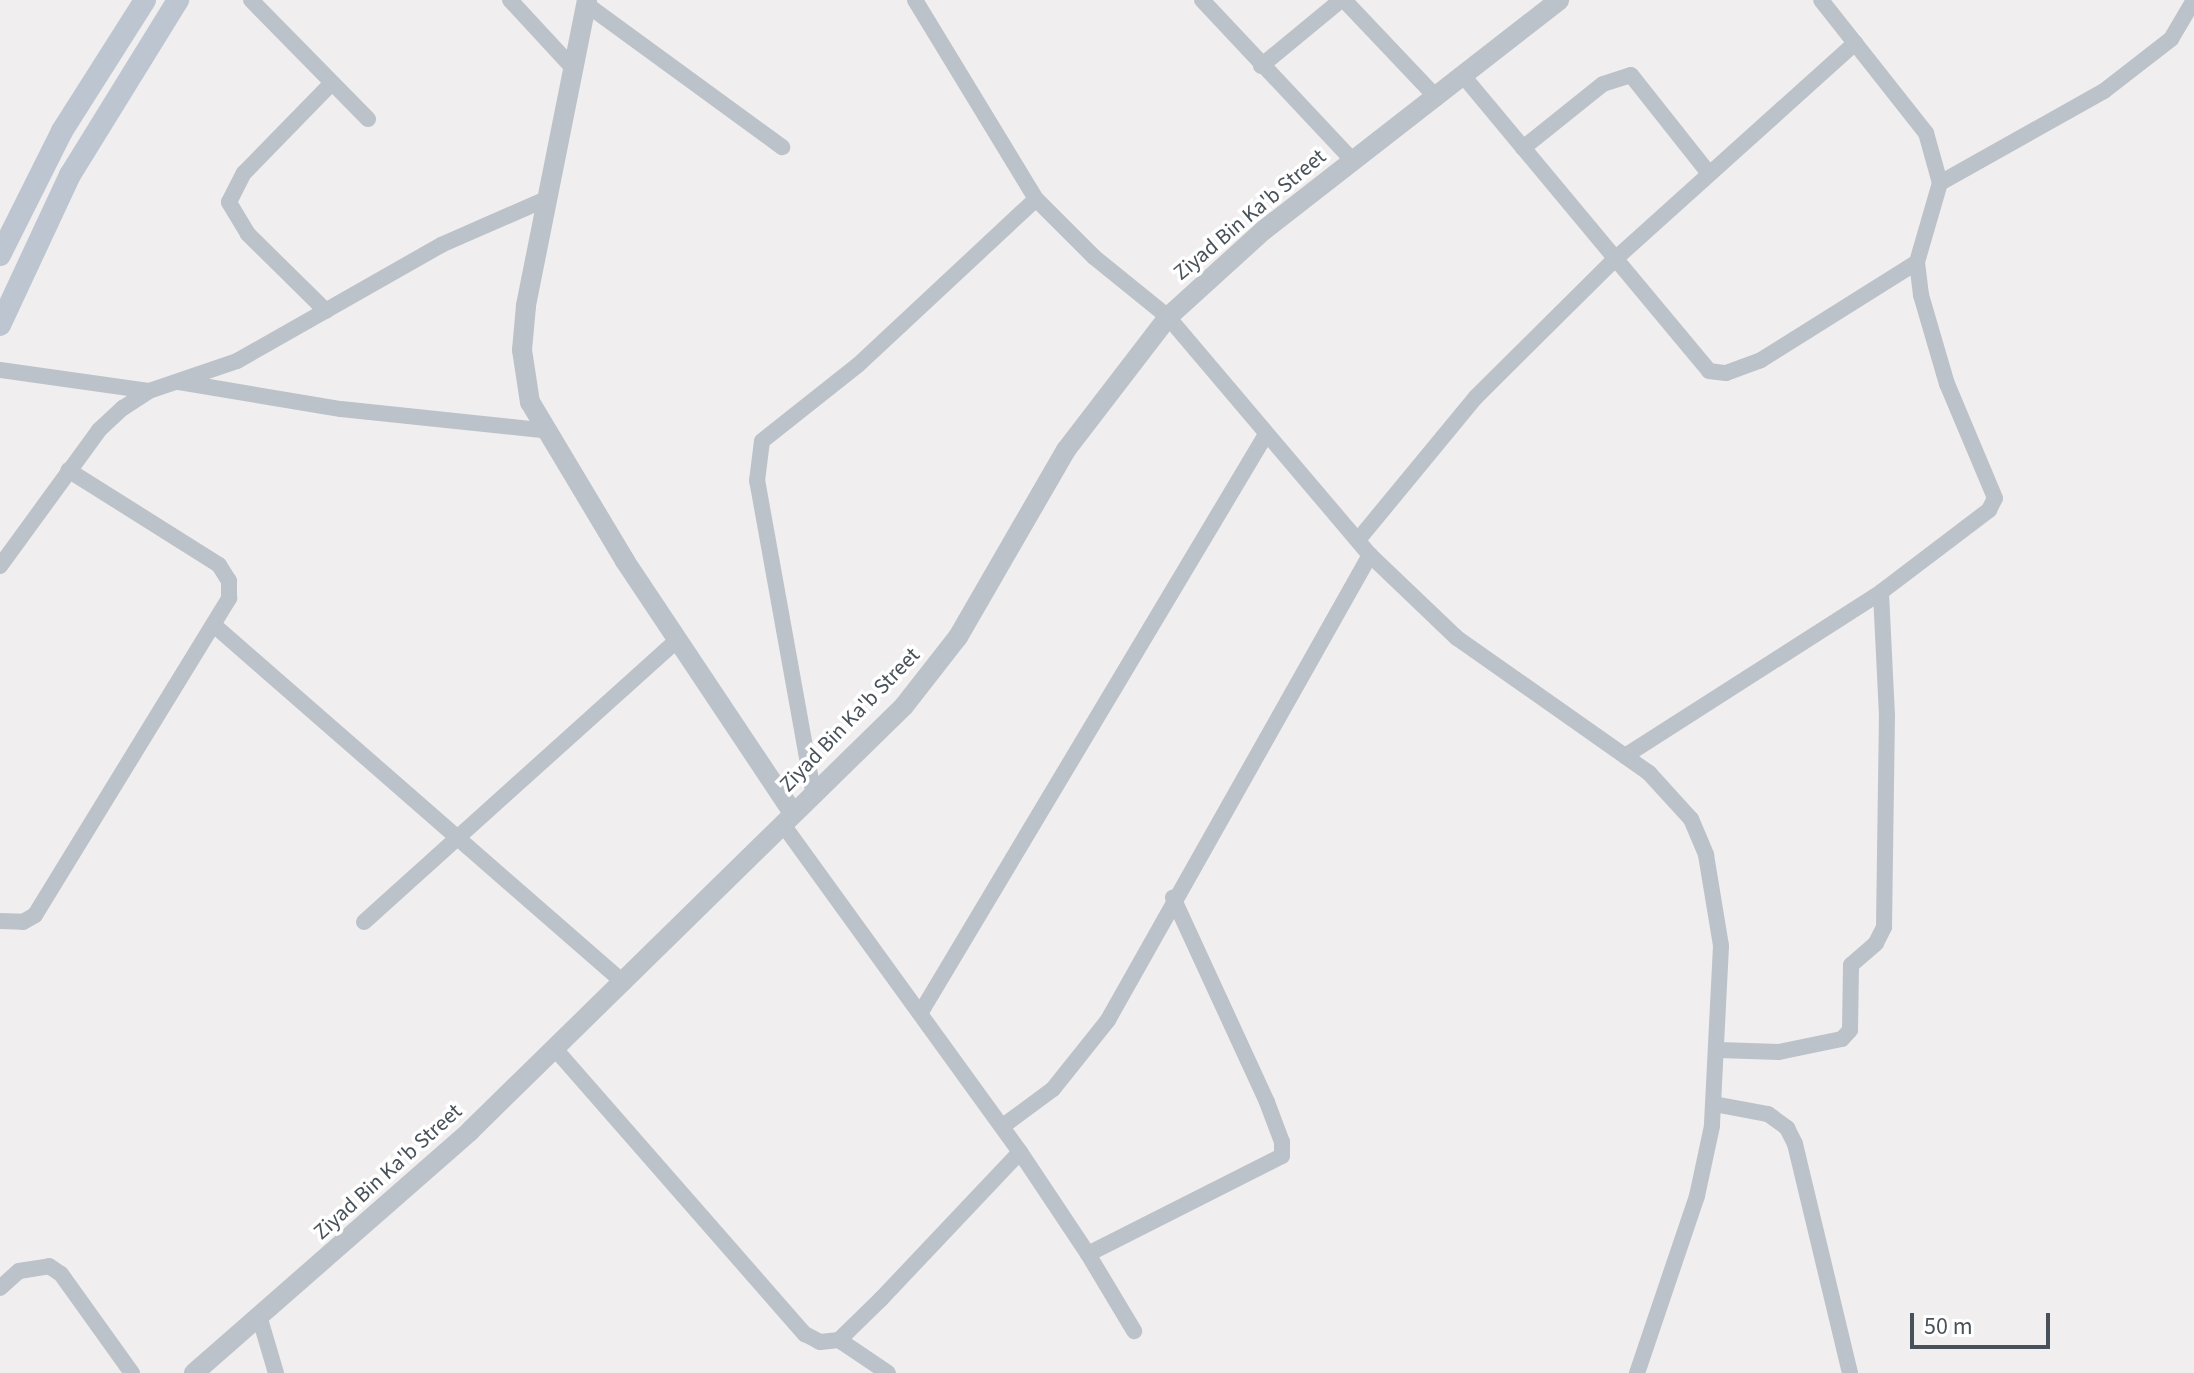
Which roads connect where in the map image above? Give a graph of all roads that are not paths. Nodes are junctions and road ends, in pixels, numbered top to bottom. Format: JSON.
{"nodes":[{"id":1,"x":145,"y":0,"type":"edge"},
{"id":2,"x":178,"y":0,"type":"edge"},
{"id":3,"x":251,"y":0,"type":"edge"},
{"id":4,"x":510,"y":0,"type":"edge"},
{"id":5,"x":915,"y":0,"type":"edge"},
{"id":6,"x":1202,"y":0,"type":"edge"},
{"id":7,"x":1342,"y":0,"type":"edge"},
{"id":8,"x":1559,"y":0,"type":"edge"},
{"id":9,"x":1821,"y":0,"type":"edge"},
{"id":10,"x":2194,"y":0,"type":"edge"},
{"id":11,"x":587,"y":2,"type":"edge"},
{"id":12,"x":1855,"y":43,"type":"junction"},
{"id":13,"x":1261,"y":66,"type":"junction"},
{"id":14,"x":574,"y":69,"type":"junction"},
{"id":15,"x":1465,"y":78,"type":"junction"},
{"id":16,"x":331,"y":84,"type":"junction"},
{"id":17,"x":1437,"y":98,"type":"junction"},
{"id":18,"x":368,"y":119,"type":"dead end"},
{"id":19,"x":782,"y":147,"type":"dead end"},
{"id":20,"x":1523,"y":148,"type":"junction"},
{"id":21,"x":1353,"y":161,"type":"junction"},
{"id":22,"x":1708,"y":172,"type":"junction"},
{"id":23,"x":1940,"y":183,"type":"junction"},
{"id":24,"x":1036,"y":199,"type":"junction"},
{"id":25,"x":544,"y":200,"type":"junction"},
{"id":26,"x":0,"y":255,"type":"edge"},
{"id":27,"x":1613,"y":261,"type":"junction"},
{"id":28,"x":1917,"y":262,"type":"junction"},
{"id":29,"x":326,"y":311,"type":"junction"},
{"id":30,"x":1168,"y":317,"type":"junction"},
{"id":31,"x":0,"y":325,"type":"edge"},
{"id":32,"x":0,"y":370,"type":"edge"},
{"id":33,"x":177,"y":382,"type":"junction"},
{"id":34,"x":149,"y":391,"type":"junction"},
{"id":35,"x":542,"y":430,"type":"junction"},
{"id":36,"x":1265,"y":436,"type":"junction"},
{"id":37,"x":68,"y":470,"type":"junction"},
{"id":38,"x":1358,"y":540,"type":"junction"},
{"id":39,"x":1370,"y":555,"type":"junction"},
{"id":40,"x":0,"y":566,"type":"edge"},
{"id":41,"x":1881,"y":592,"type":"junction"},
{"id":42,"x":215,"y":626,"type":"junction"},
{"id":43,"x":678,"y":639,"type":"junction"},
{"id":44,"x":1625,"y":756,"type":"junction"},
{"id":45,"x":813,"y":791,"type":"junction"},
{"id":46,"x":788,"y":818,"type":"junction"},
{"id":47,"x":460,"y":838,"type":"junction"},
{"id":48,"x":1173,"y":898,"type":"junction"},
{"id":49,"x":0,"y":921,"type":"edge"},
{"id":50,"x":364,"y":922,"type":"dead end"},
{"id":51,"x":624,"y":983,"type":"junction"},
{"id":52,"x":921,"y":1012,"type":"junction"},
{"id":53,"x":556,"y":1050,"type":"junction"},
{"id":54,"x":1719,"y":1050,"type":"junction"},
{"id":55,"x":1714,"y":1104,"type":"junction"},
{"id":56,"x":1003,"y":1126,"type":"junction"},
{"id":57,"x":1020,"y":1152,"type":"junction"},
{"id":58,"x":1088,"y":1254,"type":"junction"},
{"id":59,"x":0,"y":1288,"type":"edge"},
{"id":60,"x":260,"y":1319,"type":"junction"},
{"id":61,"x":1134,"y":1331,"type":"dead end"},
{"id":62,"x":839,"y":1340,"type":"junction"},
{"id":63,"x":132,"y":1373,"type":"edge"},
{"id":64,"x":194,"y":1373,"type":"edge"},
{"id":65,"x":276,"y":1373,"type":"edge"},
{"id":66,"x":888,"y":1373,"type":"edge"},
{"id":67,"x":1637,"y":1373,"type":"edge"},
{"id":68,"x":1850,"y":1373,"type":"edge"}],
"edges":[{"from":1,"to":26,"type":"main road"},
{"from":2,"to":31,"type":"main road"},
{"from":3,"to":16,"type":"street"},
{"from":4,"to":14,"type":"street"},
{"from":5,"to":24,"type":"street"},
{"from":6,"to":13,"type":"street"},
{"from":7,"to":13,"type":"street"},
{"from":7,"to":17,"type":"street"},
{"from":8,"to":15,"type":"street","name":"Ziyad Bin Ka'b Street"},
{"from":9,"to":12,"type":"street"},
{"from":10,"to":23,"type":"street"},
{"from":11,"to":14,"type":"street"},
{"from":11,"to":19,"type":"street"},
{"from":12,"to":22,"type":"street"},
{"from":12,"to":23,"type":"street"},
{"from":13,"to":21,"type":"street"},
{"from":14,"to":25,"type":"street"},
{"from":15,"to":17,"type":"street","name":"Ziyad Bin Ka'b Street"},
{"from":15,"to":20,"type":"street"},
{"from":16,"to":18,"type":"street"},
{"from":16,"to":29,"type":"street"},
{"from":17,"to":21,"type":"street","name":"Ziyad Bin Ka'b Street"},
{"from":20,"to":22,"type":"street"},
{"from":20,"to":27,"type":"street"},
{"from":21,"to":30,"type":"street","name":"Ziyad Bin Ka'b Street"},
{"from":22,"to":27,"type":"street"},
{"from":23,"to":28,"type":"street"},
{"from":24,"to":30,"type":"street"},
{"from":24,"to":45,"type":"street"},
{"from":25,"to":29,"type":"street"},
{"from":25,"to":35,"type":"street"},
{"from":27,"to":28,"type":"street"},
{"from":27,"to":38,"type":"street"},
{"from":28,"to":41,"type":"street"},
{"from":29,"to":33,"type":"street"},
{"from":30,"to":36,"type":"street"},
{"from":30,"to":45,"type":"street","name":"Ziyad Bin Ka'b Street"},
{"from":32,"to":34,"type":"street"},
{"from":33,"to":34,"type":"street"},
{"from":33,"to":35,"type":"street"},
{"from":34,"to":37,"type":"street"},
{"from":35,"to":43,"type":"street"},
{"from":36,"to":38,"type":"street"},
{"from":36,"to":52,"type":"street"},
{"from":37,"to":40,"type":"street"},
{"from":37,"to":42,"type":"street"},
{"from":38,"to":39,"type":"street"},
{"from":39,"to":44,"type":"street"},
{"from":39,"to":48,"type":"street"},
{"from":41,"to":44,"type":"street"},
{"from":41,"to":54,"type":"street"},
{"from":42,"to":47,"type":"street"},
{"from":42,"to":49,"type":"street"},
{"from":43,"to":46,"type":"street"},
{"from":43,"to":47,"type":"street"},
{"from":44,"to":54,"type":"street"},
{"from":45,"to":46,"type":"street","name":"Ziyad Bin Ka'b Street"},
{"from":46,"to":51,"type":"street","name":"Ziyad Bin Ka'b Street"},
{"from":46,"to":52,"type":"street"},
{"from":47,"to":50,"type":"street"},
{"from":47,"to":51,"type":"street"},
{"from":48,"to":56,"type":"street"},
{"from":48,"to":58,"type":"street"},
{"from":51,"to":53,"type":"street","name":"Ziyad Bin Ka'b Street"},
{"from":52,"to":56,"type":"street"},
{"from":53,"to":60,"type":"street","name":"Ziyad Bin Ka'b Street"},
{"from":53,"to":62,"type":"street"},
{"from":54,"to":55,"type":"street"},
{"from":55,"to":67,"type":"street"},
{"from":55,"to":68,"type":"street"},
{"from":56,"to":57,"type":"street"},
{"from":57,"to":58,"type":"street"},
{"from":57,"to":62,"type":"street"},
{"from":58,"to":61,"type":"street"},
{"from":59,"to":63,"type":"street"},
{"from":60,"to":64,"type":"street","name":"Ziyad Bin Ka'b Street"},
{"from":60,"to":65,"type":"street"},
{"from":62,"to":66,"type":"street"}]}
